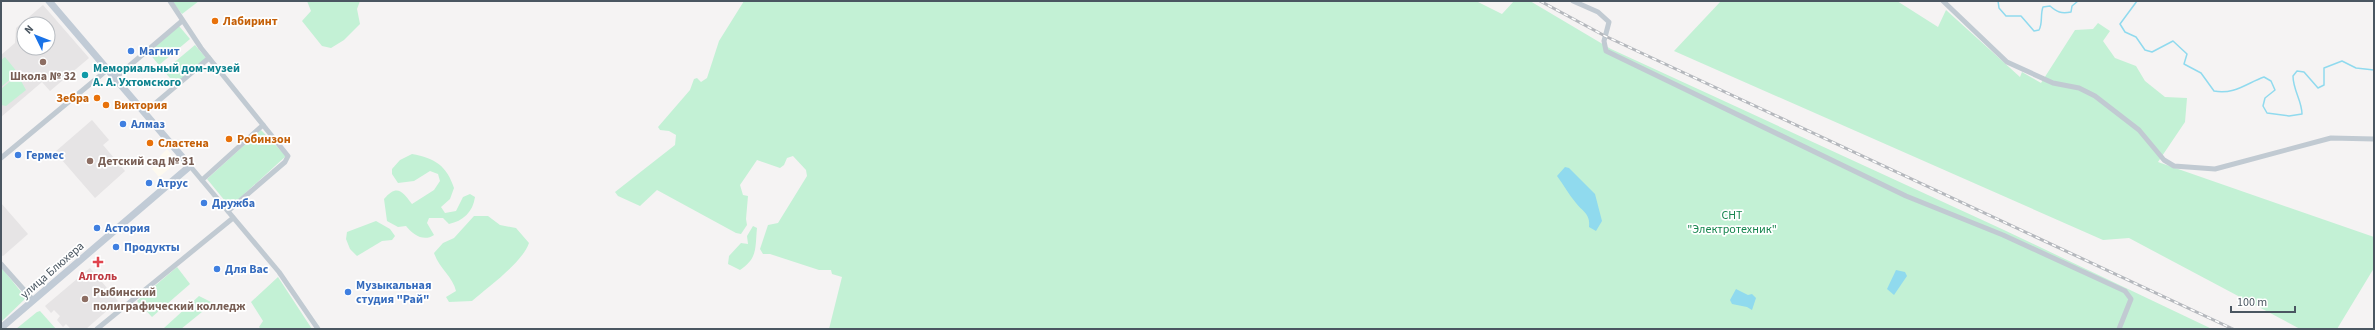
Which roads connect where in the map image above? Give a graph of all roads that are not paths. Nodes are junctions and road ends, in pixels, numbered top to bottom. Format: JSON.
{"nodes":[{"id":1,"x":49,"y":1,"type":"edge"},
{"id":2,"x":170,"y":1,"type":"edge"},
{"id":3,"x":1573,"y":1,"type":"edge"},
{"id":4,"x":1942,"y":1,"type":"edge"},
{"id":5,"x":182,"y":21,"type":"junction"},
{"id":6,"x":209,"y":58,"type":"junction"},
{"id":7,"x":107,"y":70,"type":"junction"},
{"id":8,"x":114,"y":78,"type":"junction"},
{"id":9,"x":144,"y":113,"type":"junction"},
{"id":10,"x":263,"y":125,"type":"junction"},
{"id":11,"x":2374,"y":139,"type":"edge"},
{"id":12,"x":1,"y":158,"type":"edge"},
{"id":13,"x":190,"y":166,"type":"junction"},
{"id":14,"x":202,"y":180,"type":"junction"},
{"id":15,"x":228,"y":211,"type":"junction"},
{"id":16,"x":233,"y":218,"type":"junction"},
{"id":17,"x":1,"y":264,"type":"edge"},
{"id":18,"x":33,"y":300,"type":"junction"},
{"id":19,"x":1,"y":328,"type":"edge"},
{"id":20,"x":97,"y":329,"type":"edge"},
{"id":21,"x":318,"y":329,"type":"edge"},
{"id":22,"x":2119,"y":329,"type":"edge"}],
"edges":[{"from":1,"to":7,"type":"street"},
{"from":2,"to":5,"type":"street"},
{"from":3,"to":22,"type":"street"},
{"from":4,"to":11,"type":"street"},
{"from":5,"to":6,"type":"street"},
{"from":5,"to":8,"type":"street"},
{"from":6,"to":9,"type":"street"},
{"from":6,"to":10,"type":"street"},
{"from":7,"to":8,"type":"street"},
{"from":7,"to":12,"type":"street"},
{"from":8,"to":9,"type":"street"},
{"from":9,"to":13,"type":"street"},
{"from":10,"to":14,"type":"street"},
{"from":10,"to":15,"type":"street"},
{"from":13,"to":14,"type":"street"},
{"from":13,"to":18,"type":"street","name":"улица Блюхера"},
{"from":14,"to":15,"type":"street"},
{"from":15,"to":16,"type":"street"},
{"from":16,"to":20,"type":"street"},
{"from":16,"to":21,"type":"street"},
{"from":17,"to":18,"type":"street"},
{"from":18,"to":19,"type":"street","name":"улица Блюхера"}]}
